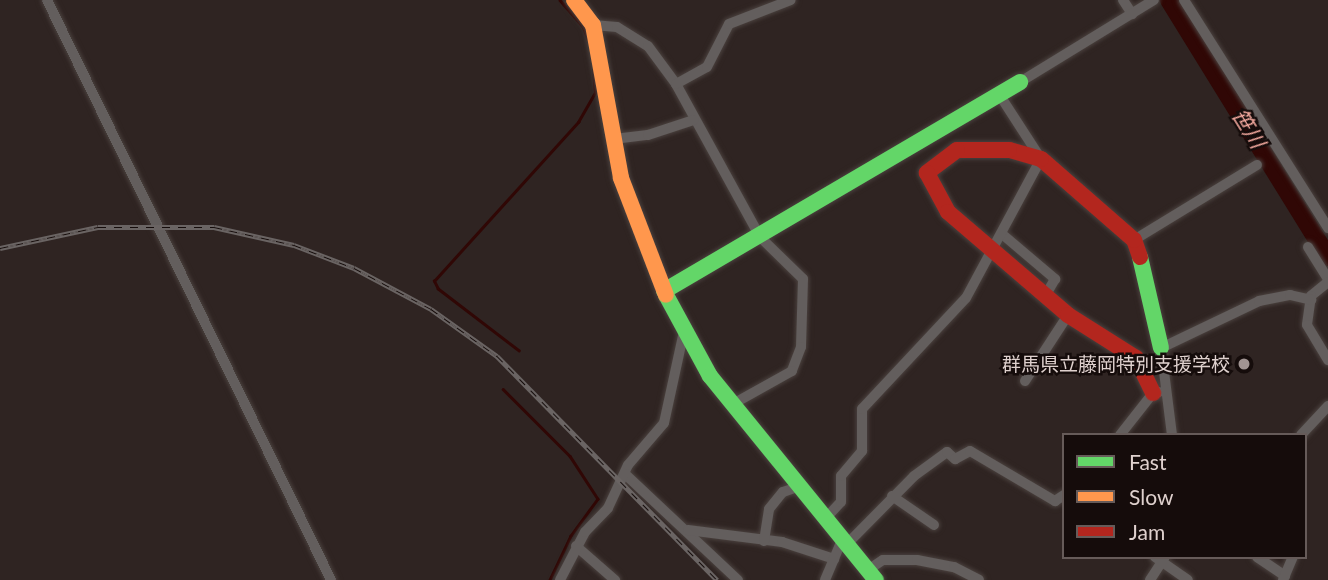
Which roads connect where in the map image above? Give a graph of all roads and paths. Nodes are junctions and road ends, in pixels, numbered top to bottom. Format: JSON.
{"nodes":[{"id":1,"x":47,"y":0,"type":"edge"},
{"id":2,"x":574,"y":0,"type":"edge"},
{"id":3,"x":791,"y":0,"type":"edge"},
{"id":4,"x":1123,"y":0,"type":"edge"},
{"id":5,"x":1154,"y":0,"type":"edge"},
{"id":6,"x":1184,"y":0,"type":"edge"},
{"id":7,"x":1132,"y":14,"type":"junction"},
{"id":8,"x":593,"y":25,"type":"junction"},
{"id":9,"x":1020,"y":82,"type":"joint"},
{"id":10,"x":676,"y":84,"type":"junction"},
{"id":11,"x":999,"y":94,"type":"junction"},
{"id":12,"x":694,"y":120,"type":"junction"},
{"id":13,"x":614,"y":139,"type":"junction"},
{"id":14,"x":1041,"y":159,"type":"junction"},
{"id":15,"x":1257,"y":165,"type":"dead end"},
{"id":16,"x":1328,"y":228,"type":"edge"},
{"id":17,"x":1002,"y":234,"type":"junction"},
{"id":18,"x":760,"y":237,"type":"junction"},
{"id":19,"x":1134,"y":240,"type":"junction"},
{"id":20,"x":1308,"y":247,"type":"dead end"},
{"id":21,"x":991,"y":250,"type":"junction"},
{"id":22,"x":1328,"y":281,"type":"edge"},
{"id":23,"x":664,"y":291,"type":"junction"},
{"id":24,"x":1045,"y":296,"type":"junction"},
{"id":25,"x":1311,"y":300,"type":"junction"},
{"id":26,"x":1068,"y":315,"type":"junction"},
{"id":27,"x":684,"y":331,"type":"junction"},
{"id":28,"x":1161,"y":348,"type":"junction"},
{"id":29,"x":1328,"y":360,"type":"edge"},
{"id":30,"x":1025,"y":382,"type":"dead end"},
{"id":31,"x":1160,"y":392,"type":"junction"},
{"id":32,"x":733,"y":404,"type":"junction"},
{"id":33,"x":1328,"y":406,"type":"edge"},
{"id":34,"x":1121,"y":433,"type":"edge"},
{"id":35,"x":1171,"y":433,"type":"edge"},
{"id":36,"x":1303,"y":433,"type":"edge"},
{"id":37,"x":625,"y":474,"type":"junction"},
{"id":38,"x":800,"y":486,"type":"junction"},
{"id":39,"x":892,"y":496,"type":"junction"},
{"id":40,"x":1062,"y":497,"type":"edge"},
{"id":41,"x":825,"y":519,"type":"junction"},
{"id":42,"x":934,"y":524,"type":"dead end"},
{"id":43,"x":688,"y":530,"type":"junction"},
{"id":44,"x":764,"y":541,"type":"junction"},
{"id":45,"x":844,"y":542,"type":"junction"},
{"id":46,"x":576,"y":546,"type":"junction"},
{"id":47,"x":834,"y":559,"type":"junction"},
{"id":48,"x":1160,"y":559,"type":"edge"},
{"id":49,"x":1259,"y":559,"type":"edge"},
{"id":50,"x":1292,"y":559,"type":"edge"},
{"id":51,"x":872,"y":575,"type":"edge"},
{"id":52,"x":1284,"y":578,"type":"edge"},
{"id":53,"x":331,"y":580,"type":"edge"},
{"id":54,"x":560,"y":580,"type":"edge"},
{"id":55,"x":615,"y":580,"type":"edge"},
{"id":56,"x":738,"y":580,"type":"edge"},
{"id":57,"x":825,"y":580,"type":"edge"},
{"id":58,"x":979,"y":580,"type":"edge"},
{"id":59,"x":1150,"y":580,"type":"edge"},
{"id":60,"x":1188,"y":580,"type":"edge"}],
"edges":[{"from":1,"to":53,"type":"street"},
{"from":2,"to":8,"type":"street"},
{"from":3,"to":10,"type":"street"},
{"from":4,"to":7,"type":"street"},
{"from":5,"to":7,"type":"street"},
{"from":6,"to":16,"type":"street"},
{"from":7,"to":9,"type":"street"},
{"from":8,"to":10,"type":"street"},
{"from":8,"to":13,"type":"street"},
{"from":9,"to":11,"type":"street"},
{"from":10,"to":12,"type":"street"},
{"from":11,"to":14,"type":"street"},
{"from":11,"to":18,"type":"street"},
{"from":12,"to":13,"type":"street"},
{"from":12,"to":18,"type":"street"},
{"from":13,"to":23,"type":"street"},
{"from":14,"to":17,"type":"street"},
{"from":14,"to":19,"type":"street"},
{"from":14,"to":21,"type":"street"},
{"from":15,"to":19,"type":"street"},
{"from":17,"to":21,"type":"street"},
{"from":17,"to":24,"type":"street"},
{"from":18,"to":23,"type":"street"},
{"from":18,"to":32,"type":"street"},
{"from":19,"to":28,"type":"street"},
{"from":20,"to":22,"type":"street"},
{"from":21,"to":24,"type":"street"},
{"from":21,"to":41,"type":"street"},
{"from":22,"to":25,"type":"street"},
{"from":23,"to":27,"type":"street"},
{"from":24,"to":26,"type":"street"},
{"from":25,"to":28,"type":"street"},
{"from":25,"to":29,"type":"street"},
{"from":26,"to":30,"type":"street"},
{"from":26,"to":31,"type":"street"},
{"from":27,"to":32,"type":"street"},
{"from":27,"to":37,"type":"street"},
{"from":28,"to":31,"type":"street"},
{"from":31,"to":34,"type":"street"},
{"from":31,"to":35,"type":"street"},
{"from":32,"to":38,"type":"street"},
{"from":33,"to":36,"type":"street"},
{"from":37,"to":43,"type":"street"},
{"from":37,"to":46,"type":"street"},
{"from":38,"to":41,"type":"street"},
{"from":38,"to":44,"type":"street"},
{"from":39,"to":40,"type":"street"},
{"from":39,"to":42,"type":"street"},
{"from":39,"to":45,"type":"street"},
{"from":41,"to":45,"type":"street"},
{"from":43,"to":44,"type":"street"},
{"from":43,"to":56,"type":"street"},
{"from":44,"to":47,"type":"street"},
{"from":45,"to":47,"type":"street"},
{"from":45,"to":51,"type":"street"},
{"from":46,"to":54,"type":"street"},
{"from":46,"to":55,"type":"street"},
{"from":47,"to":57,"type":"street"},
{"from":48,"to":59,"type":"street"},
{"from":48,"to":60,"type":"street"},
{"from":49,"to":52,"type":"street"},
{"from":50,"to":52,"type":"street"},
{"from":51,"to":58,"type":"street"}]}
